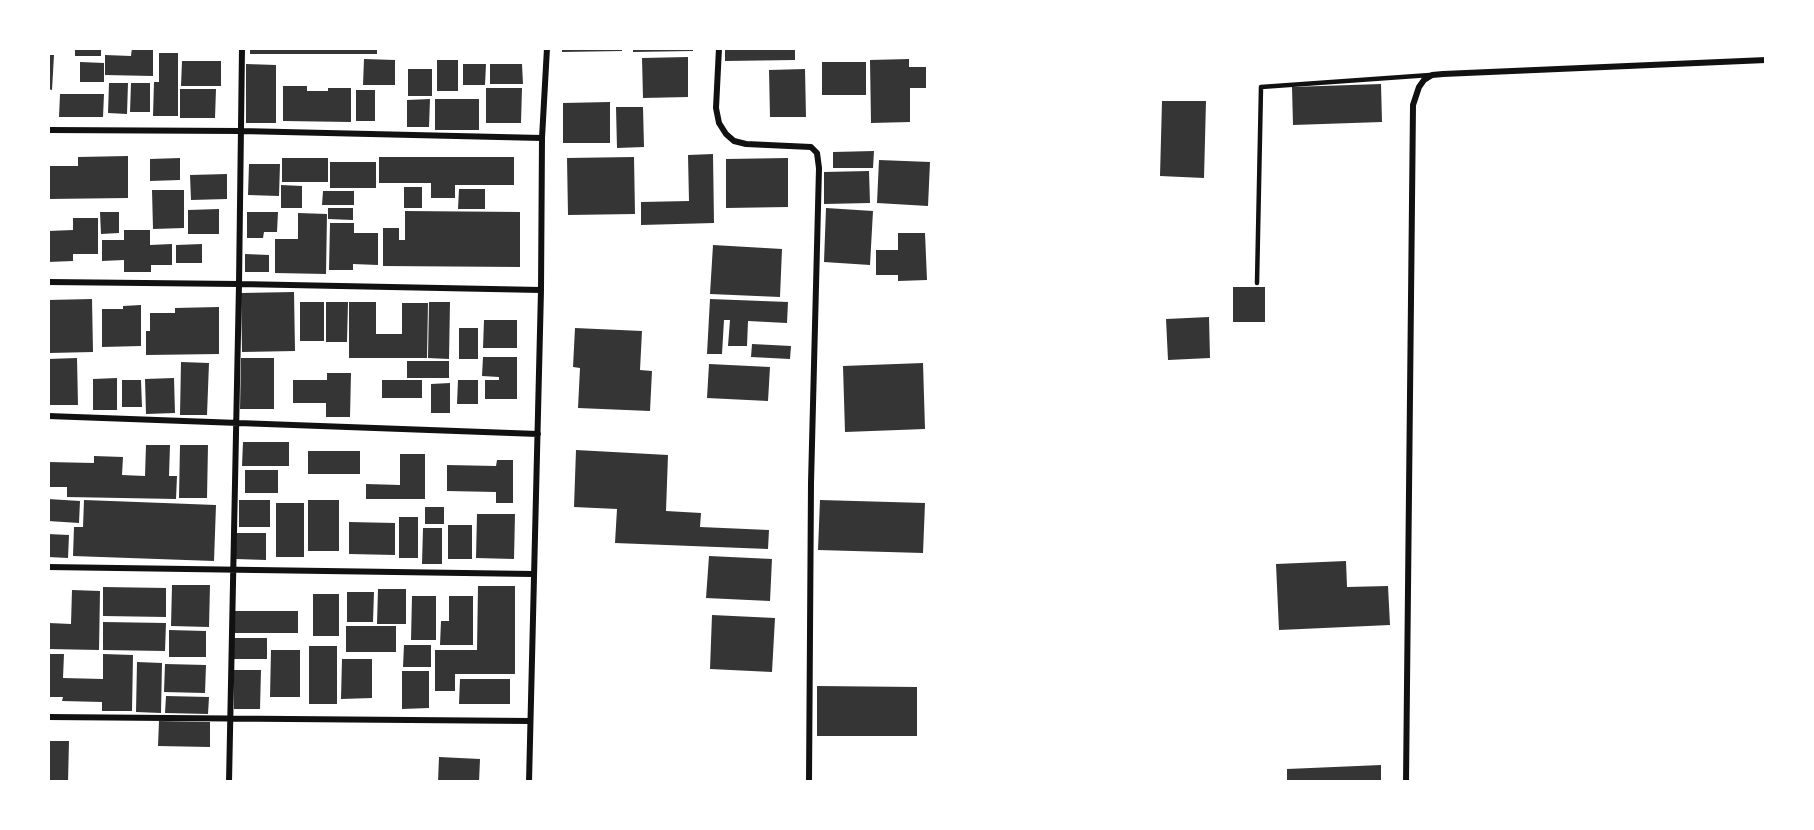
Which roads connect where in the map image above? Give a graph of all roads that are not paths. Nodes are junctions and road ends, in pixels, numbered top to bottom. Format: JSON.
{"nodes":[{"id":1,"x":242,"y":48,"type":"edge"},
{"id":2,"x":546,"y":48,"type":"edge"},
{"id":3,"x":718,"y":48,"type":"edge"},
{"id":4,"x":1766,"y":60,"type":"edge"},
{"id":5,"x":1432,"y":75,"type":"junction"},
{"id":6,"x":48,"y":130,"type":"edge"},
{"id":7,"x":241,"y":131,"type":"junction"},
{"id":8,"x":542,"y":138,"type":"junction"},
{"id":9,"x":48,"y":282,"type":"edge"},
{"id":10,"x":1257,"y":283,"type":"dead end"},
{"id":11,"x":239,"y":284,"type":"junction"},
{"id":12,"x":541,"y":290,"type":"junction"},
{"id":13,"x":48,"y":416,"type":"edge"},
{"id":14,"x":235,"y":423,"type":"junction"},
{"id":15,"x":538,"y":434,"type":"junction"},
{"id":16,"x":48,"y":567,"type":"edge"},
{"id":17,"x":232,"y":570,"type":"junction"},
{"id":18,"x":533,"y":574,"type":"junction"},
{"id":19,"x":48,"y":717,"type":"edge"},
{"id":20,"x":230,"y":718,"type":"junction"},
{"id":21,"x":530,"y":721,"type":"junction"},
{"id":22,"x":229,"y":782,"type":"edge"},
{"id":23,"x":529,"y":782,"type":"edge"},
{"id":24,"x":809,"y":782,"type":"edge"},
{"id":25,"x":1406,"y":782,"type":"edge"}],
"edges":[{"from":1,"to":7,"type":"street"},
{"from":2,"to":8,"type":"street"},
{"from":3,"to":24,"type":"street"},
{"from":4,"to":5,"type":"street"},
{"from":5,"to":10,"type":"lane"},
{"from":5,"to":25,"type":"street"},
{"from":6,"to":7,"type":"street"},
{"from":7,"to":8,"type":"street"},
{"from":7,"to":11,"type":"street"},
{"from":8,"to":12,"type":"street"},
{"from":9,"to":11,"type":"street"},
{"from":11,"to":12,"type":"street"},
{"from":11,"to":14,"type":"street"},
{"from":12,"to":15,"type":"street"},
{"from":13,"to":14,"type":"street"},
{"from":14,"to":15,"type":"street"},
{"from":14,"to":17,"type":"street"},
{"from":15,"to":18,"type":"street"},
{"from":16,"to":17,"type":"street"},
{"from":17,"to":18,"type":"street"},
{"from":17,"to":20,"type":"street"},
{"from":18,"to":21,"type":"street"},
{"from":19,"to":20,"type":"street"},
{"from":20,"to":21,"type":"street"},
{"from":20,"to":22,"type":"street"},
{"from":21,"to":23,"type":"street"}]}
